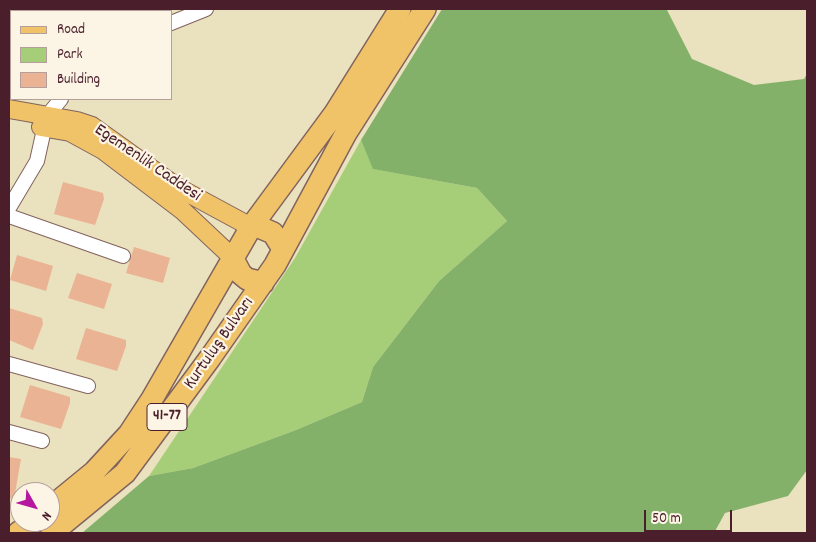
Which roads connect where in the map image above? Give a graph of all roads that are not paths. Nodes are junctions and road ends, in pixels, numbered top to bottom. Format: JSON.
{"nodes":[{"id":1,"x":206,"y":9,"type":"edge"},
{"id":2,"x":400,"y":9,"type":"edge"},
{"id":3,"x":425,"y":9,"type":"edge"},
{"id":4,"x":172,"y":23,"type":"edge"},
{"id":5,"x":61,"y":100,"type":"edge"},
{"id":6,"x":9,"y":109,"type":"edge"},
{"id":7,"x":9,"y":121,"type":"edge"},
{"id":8,"x":45,"y":121,"type":"junction"},
{"id":9,"x":9,"y":208,"type":"edge"},
{"id":10,"x":9,"y":216,"type":"edge"},
{"id":11,"x":251,"y":227,"type":"junction"},
{"id":12,"x":283,"y":249,"type":"junction"},
{"id":13,"x":123,"y":256,"type":"dead end"},
{"id":14,"x":232,"y":257,"type":"junction"},
{"id":15,"x":263,"y":283,"type":"junction"},
{"id":16,"x":9,"y":364,"type":"edge"},
{"id":17,"x":88,"y":386,"type":"dead end"},
{"id":18,"x":9,"y":432,"type":"edge"},
{"id":19,"x":42,"y":441,"type":"dead end"},
{"id":20,"x":60,"y":500,"type":"edge"},
{"id":21,"x":52,"y":533,"type":"edge"}],
"edges":[{"from":1,"to":4,"type":"street"},
{"from":2,"to":11,"type":"highway"},
{"from":3,"to":12,"type":"highway"},
{"from":5,"to":8,"type":"street"},
{"from":6,"to":8,"type":"main road","name":"Egemenlik Caddesi"},
{"from":7,"to":8,"type":"main road","name":"Egemenlik Caddesi"},
{"from":8,"to":9,"type":"street"},
{"from":8,"to":11,"type":"main road","name":"Egemenlik Caddesi"},
{"from":8,"to":14,"type":"main road","name":"Egemenlik Caddesi"},
{"from":10,"to":13,"type":"street"},
{"from":11,"to":12,"type":"highway"},
{"from":11,"to":14,"type":"highway"},
{"from":12,"to":15,"type":"highway"},
{"from":14,"to":15,"type":"highway"},
{"from":14,"to":20,"type":"highway","name":"Kurtuluş Bulvarı","number":"41-77"},
{"from":15,"to":21,"type":"highway","name":"Kurtuluş Bulvarı","number":"41-77"},
{"from":16,"to":17,"type":"street"},
{"from":18,"to":19,"type":"street"}]}
